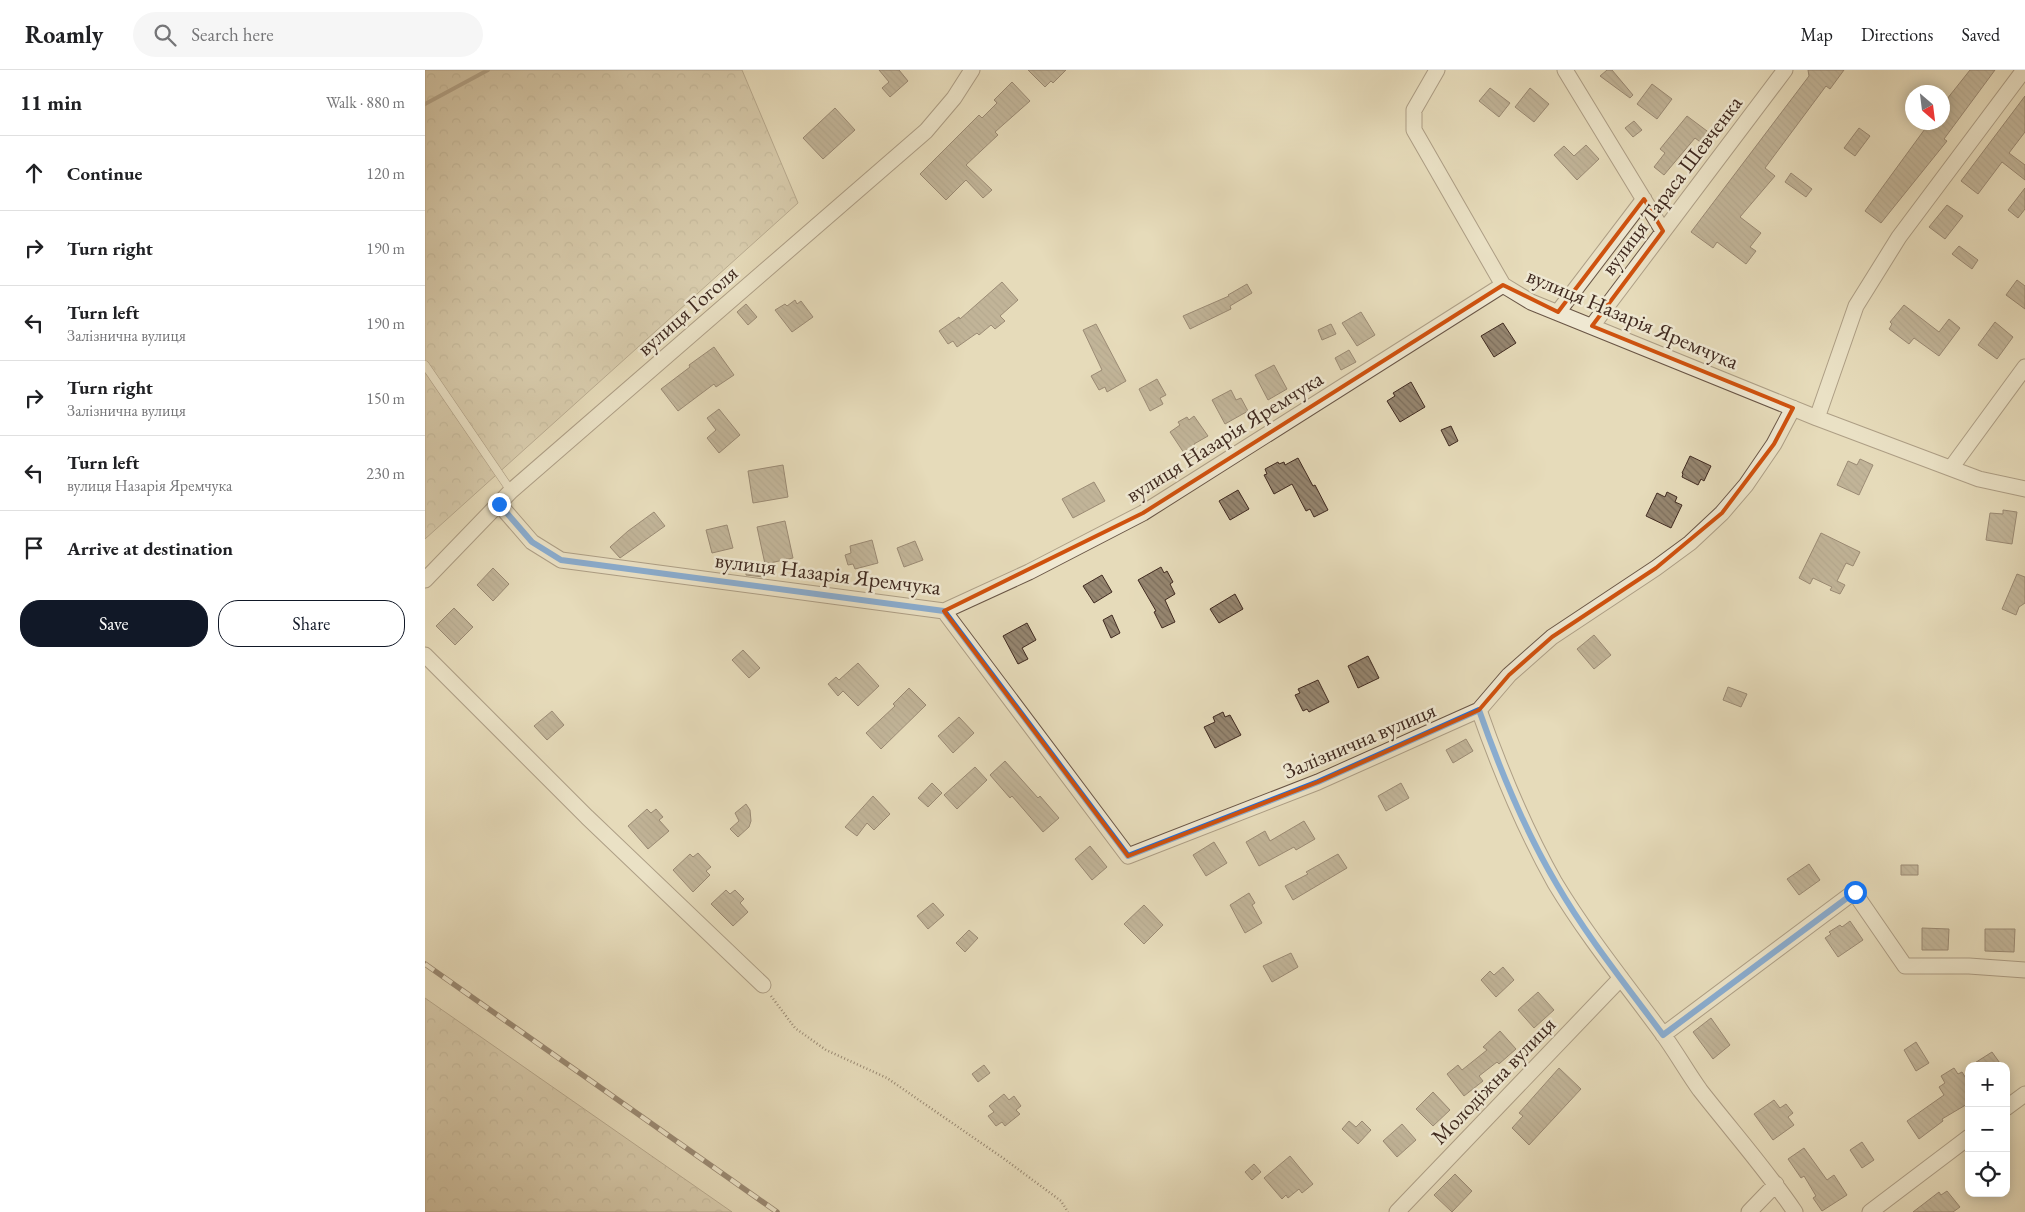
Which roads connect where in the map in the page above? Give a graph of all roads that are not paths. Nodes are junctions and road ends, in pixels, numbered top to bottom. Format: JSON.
{"nodes":[{"id":1,"x":972,"y":70,"type":"edge"},
{"id":2,"x":1437,"y":70,"type":"edge"},
{"id":3,"x":1565,"y":70,"type":"edge"},
{"id":4,"x":1785,"y":70,"type":"edge"},
{"id":5,"x":2024,"y":70,"type":"edge"},
{"id":6,"x":1643,"y":199,"type":"junction"},
{"id":7,"x":1663,"y":231,"type":"junction"},
{"id":8,"x":1503,"y":285,"type":"junction"},
{"id":9,"x":1558,"y":312,"type":"junction"},
{"id":10,"x":1592,"y":326,"type":"junction"},
{"id":11,"x":425,"y":365,"type":"edge"},
{"id":12,"x":2025,"y":367,"type":"edge"},
{"id":13,"x":1793,"y":408,"type":"junction"},
{"id":14,"x":1817,"y":418,"type":"junction"},
{"id":15,"x":1951,"y":468,"type":"junction"},
{"id":16,"x":2025,"y":489,"type":"edge"},
{"id":17,"x":511,"y":491,"type":"junction"},
{"id":18,"x":499,"y":504,"type":"junction"},
{"id":19,"x":425,"y":580,"type":"edge"},
{"id":20,"x":944,"y":611,"type":"junction"},
{"id":21,"x":425,"y":655,"type":"edge"},
{"id":22,"x":1479,"y":710,"type":"junction"},
{"id":23,"x":2025,"y":970,"type":"edge"},
{"id":24,"x":1621,"y":978,"type":"junction"},
{"id":25,"x":763,"y":985,"type":"road end"},
{"id":26,"x":1663,"y":1035,"type":"junction"},
{"id":27,"x":2025,"y":1094,"type":"edge"},
{"id":28,"x":2007,"y":1107,"type":"edge"},
{"id":29,"x":1965,"y":1140,"type":"edge"},
{"id":30,"x":1776,"y":1184,"type":"junction"},
{"id":31,"x":1397,"y":1212,"type":"edge"},
{"id":32,"x":1749,"y":1212,"type":"edge"},
{"id":33,"x":1795,"y":1212,"type":"edge"},
{"id":34,"x":1870,"y":1212,"type":"edge"}],
"edges":[{"from":1,"to":17,"type":"street","name":"вулиця Гоголя"},
{"from":2,"to":8,"type":"street"},
{"from":3,"to":6,"type":"street"},
{"from":4,"to":7,"type":"street","name":"вулиця Тараса Шевченка"},
{"from":5,"to":14,"type":"street"},
{"from":6,"to":7,"type":"street"},
{"from":6,"to":9,"type":"street"},
{"from":7,"to":10,"type":"street","name":"вулиця Тараса Шевченка"},
{"from":8,"to":9,"type":"street","name":"вулиця Назарія Яремчука"},
{"from":8,"to":20,"type":"street","name":"вулиця Назарія Яремчука"},
{"from":9,"to":10,"type":"street","name":"вулиця Назарія Яремчука"},
{"from":10,"to":13,"type":"street","name":"вулиця Назарія Яремчука"},
{"from":11,"to":17,"type":"lane"},
{"from":12,"to":15,"type":"street"},
{"from":13,"to":14,"type":"street","name":"вулиця Назарія Яремчука"},
{"from":13,"to":22,"type":"street","name":"Залізнична вулиця"},
{"from":14,"to":15,"type":"street","name":"вулиця Назарія Яремчука"},
{"from":15,"to":16,"type":"street","name":"вулиця Назарія Яремчука"},
{"from":17,"to":18,"type":"street","name":"вулиця Гоголя"},
{"from":18,"to":19,"type":"street","name":"вулиця Гоголя"},
{"from":18,"to":20,"type":"street","name":"вулиця Назарія Яремчука"},
{"from":20,"to":22,"type":"street","name":"Залізнична вулиця"},
{"from":21,"to":25,"type":"street"},
{"from":22,"to":24,"type":"street"},
{"from":23,"to":26,"type":"street"},
{"from":24,"to":26,"type":"street"},
{"from":24,"to":31,"type":"street","name":"Молодіжна вулиця"},
{"from":26,"to":30,"type":"street"},
{"from":27,"to":28,"type":"street"},
{"from":29,"to":34,"type":"street"},
{"from":30,"to":32,"type":"street"},
{"from":30,"to":33,"type":"street"}]}
